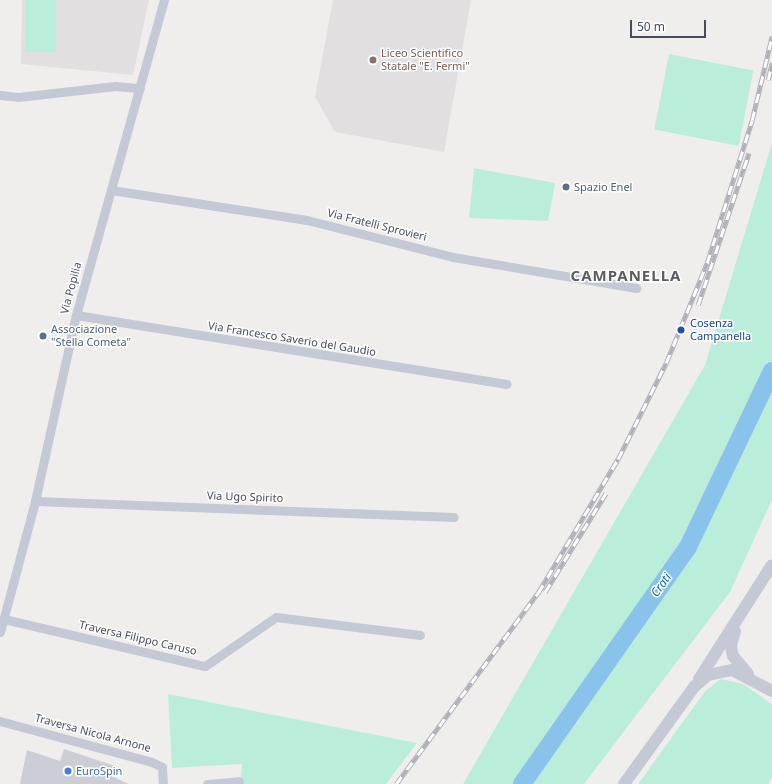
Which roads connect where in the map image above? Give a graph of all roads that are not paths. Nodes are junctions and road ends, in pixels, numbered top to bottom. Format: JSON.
{"nodes":[{"id":1,"x":164,"y":0,"type":"edge"},
{"id":2,"x":140,"y":88,"type":"junction"},
{"id":3,"x":0,"y":96,"type":"edge"},
{"id":4,"x":111,"y":190,"type":"junction"},
{"id":5,"x":636,"y":288,"type":"dead end"},
{"id":6,"x":76,"y":315,"type":"junction"},
{"id":7,"x":506,"y":384,"type":"dead end"},
{"id":8,"x":35,"y":501,"type":"junction"},
{"id":9,"x":454,"y":517,"type":"dead end"},
{"id":10,"x":772,"y":565,"type":"edge"},
{"id":11,"x":741,"y":617,"type":"junction"},
{"id":12,"x":4,"y":619,"type":"junction"},
{"id":13,"x":0,"y":632,"type":"edge"},
{"id":14,"x":420,"y":635,"type":"dead end"},
{"id":15,"x":753,"y":679,"type":"junction"},
{"id":16,"x":694,"y":687,"type":"junction"},
{"id":17,"x":772,"y":691,"type":"edge"},
{"id":18,"x":0,"y":721,"type":"edge"},
{"id":19,"x":239,"y":781,"type":"dead end"},
{"id":20,"x":164,"y":784,"type":"edge"},
{"id":21,"x":208,"y":784,"type":"edge"},
{"id":22,"x":624,"y":784,"type":"edge"}],
"edges":[{"from":1,"to":2,"type":"street","name":"Via Popilia"},
{"from":2,"to":3,"type":"street"},
{"from":2,"to":4,"type":"street","name":"Via Popilia"},
{"from":4,"to":5,"type":"street","name":"Via Fratelli Sprovieri"},
{"from":4,"to":6,"type":"street","name":"Via Popilia"},
{"from":6,"to":7,"type":"street","name":"Via Francesco Saverio del Gaudio"},
{"from":6,"to":8,"type":"street","name":"Via Popilia"},
{"from":8,"to":9,"type":"street","name":"Via Ugo Spirito"},
{"from":8,"to":12,"type":"street","name":"Via Popilia"},
{"from":10,"to":11,"type":"street"},
{"from":11,"to":15,"type":"street"},
{"from":11,"to":16,"type":"street"},
{"from":12,"to":13,"type":"street","name":"Via Popilia"},
{"from":12,"to":14,"type":"street","name":"Traversa Filippo Caruso"},
{"from":15,"to":16,"type":"street"},
{"from":15,"to":17,"type":"street"},
{"from":16,"to":22,"type":"street"},
{"from":18,"to":20,"type":"street","name":"Traversa Nicola Arnone"},
{"from":19,"to":21,"type":"street"}]}
